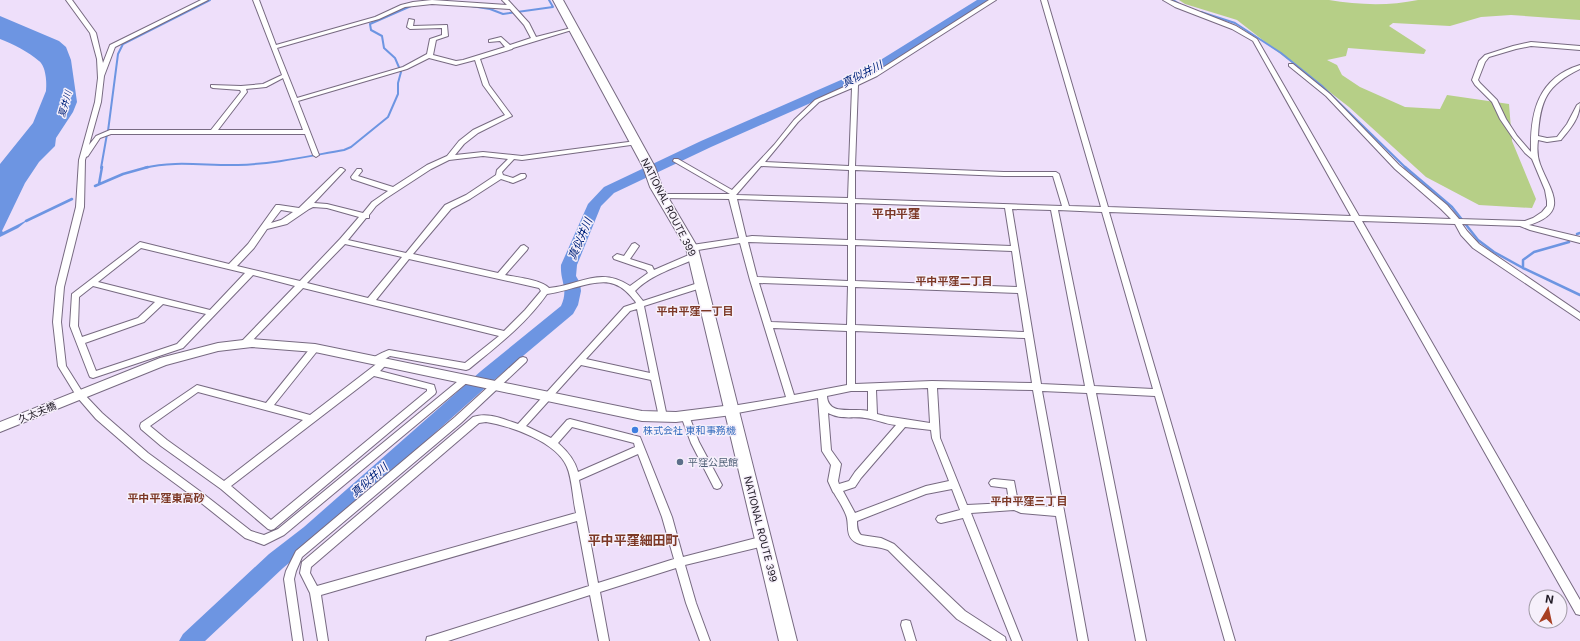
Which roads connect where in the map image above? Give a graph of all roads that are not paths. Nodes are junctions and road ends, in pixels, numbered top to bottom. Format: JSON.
{"nodes":[{"id":1,"x":69,"y":0,"type":"edge"},
{"id":2,"x":205,"y":0,"type":"edge"},
{"id":3,"x":256,"y":0,"type":"edge"},
{"id":4,"x":505,"y":0,"type":"edge"},
{"id":5,"x":558,"y":0,"type":"edge"},
{"id":6,"x":993,"y":0,"type":"edge"},
{"id":7,"x":1044,"y":0,"type":"edge"},
{"id":8,"x":1166,"y":0,"type":"edge"},
{"id":9,"x":431,"y":1,"type":"edge"},
{"id":10,"x":510,"y":6,"type":"junction"},
{"id":11,"x":411,"y":20,"type":"dead end"},
{"id":12,"x":573,"y":28,"type":"junction"},
{"id":13,"x":534,"y":39,"type":"junction"},
{"id":14,"x":491,"y":41,"type":"dead end"},
{"id":15,"x":274,"y":47,"type":"junction"},
{"id":16,"x":510,"y":48,"type":"junction"},
{"id":17,"x":1580,"y":48,"type":"edge"},
{"id":18,"x":430,"y":56,"type":"junction"},
{"id":19,"x":477,"y":58,"type":"junction"},
{"id":20,"x":1291,"y":65,"type":"dead end"},
{"id":21,"x":1580,"y":67,"type":"edge"},
{"id":22,"x":285,"y":76,"type":"junction"},
{"id":23,"x":102,"y":78,"type":"junction"},
{"id":24,"x":855,"y":84,"type":"junction"},
{"id":25,"x":213,"y":86,"type":"dead end"},
{"id":26,"x":243,"y":88,"type":"junction"},
{"id":27,"x":295,"y":100,"type":"junction"},
{"id":28,"x":1580,"y":105,"type":"edge"},
{"id":29,"x":213,"y":132,"type":"junction"},
{"id":30,"x":308,"y":132,"type":"junction"},
{"id":31,"x":1535,"y":137,"type":"junction"},
{"id":32,"x":636,"y":143,"type":"junction"},
{"id":33,"x":316,"y":155,"type":"dead end"},
{"id":34,"x":450,"y":158,"type":"junction"},
{"id":35,"x":512,"y":158,"type":"junction"},
{"id":36,"x":1535,"y":158,"type":"junction"},
{"id":37,"x":82,"y":160,"type":"junction"},
{"id":38,"x":676,"y":161,"type":"dead end"},
{"id":39,"x":759,"y":164,"type":"junction"},
{"id":40,"x":852,"y":168,"type":"junction"},
{"id":41,"x":342,"y":170,"type":"dead end"},
{"id":42,"x":359,"y":171,"type":"dead end"},
{"id":43,"x":500,"y":176,"type":"junction"},
{"id":44,"x":523,"y":176,"type":"dead end"},
{"id":45,"x":393,"y":190,"type":"junction"},
{"id":46,"x":659,"y":192,"type":"junction"},
{"id":47,"x":732,"y":196,"type":"junction"},
{"id":48,"x":852,"y":201,"type":"junction"},
{"id":49,"x":1008,"y":206,"type":"junction"},
{"id":50,"x":1054,"y":208,"type":"junction"},
{"id":51,"x":1066,"y":208,"type":"junction"},
{"id":52,"x":303,"y":209,"type":"junction"},
{"id":53,"x":1105,"y":210,"type":"junction"},
{"id":54,"x":366,"y":216,"type":"junction"},
{"id":55,"x":1358,"y":219,"type":"junction"},
{"id":56,"x":1463,"y":223,"type":"junction"},
{"id":57,"x":1521,"y":224,"type":"junction"},
{"id":58,"x":264,"y":228,"type":"junction"},
{"id":59,"x":744,"y":240,"type":"junction"},
{"id":60,"x":1580,"y":240,"type":"edge"},
{"id":61,"x":343,"y":241,"type":"junction"},
{"id":62,"x":851,"y":243,"type":"junction"},
{"id":63,"x":635,"y":246,"type":"dead end"},
{"id":64,"x":524,"y":248,"type":"dead end"},
{"id":65,"x":1015,"y":249,"type":"junction"},
{"id":66,"x":693,"y":252,"type":"junction"},
{"id":67,"x":409,"y":256,"type":"junction"},
{"id":68,"x":231,"y":266,"type":"junction"},
{"id":69,"x":251,"y":272,"type":"junction"},
{"id":70,"x":652,"y":274,"type":"junction"},
{"id":71,"x":499,"y":277,"type":"junction"},
{"id":72,"x":754,"y":280,"type":"junction"},
{"id":73,"x":92,"y":283,"type":"junction"},
{"id":74,"x":851,"y":283,"type":"junction"},
{"id":75,"x":301,"y":284,"type":"junction"},
{"id":76,"x":701,"y":285,"type":"junction"},
{"id":77,"x":631,"y":290,"type":"junction"},
{"id":78,"x":1021,"y":290,"type":"junction"},
{"id":79,"x":545,"y":291,"type":"junction"},
{"id":80,"x":162,"y":300,"type":"junction"},
{"id":81,"x":370,"y":301,"type":"junction"},
{"id":82,"x":640,"y":305,"type":"junction"},
{"id":83,"x":212,"y":313,"type":"junction"},
{"id":84,"x":1580,"y":317,"type":"edge"},
{"id":85,"x":768,"y":325,"type":"junction"},
{"id":86,"x":851,"y":327,"type":"junction"},
{"id":87,"x":505,"y":334,"type":"junction"},
{"id":88,"x":1029,"y":335,"type":"junction"},
{"id":89,"x":80,"y":341,"type":"junction"},
{"id":90,"x":245,"y":343,"type":"junction"},
{"id":91,"x":315,"y":348,"type":"junction"},
{"id":92,"x":523,"y":360,"type":"dead end"},
{"id":93,"x":380,"y":361,"type":"junction"},
{"id":94,"x":579,"y":361,"type":"junction"},
{"id":95,"x":373,"y":372,"type":"junction"},
{"id":96,"x":655,"y":377,"type":"junction"},
{"id":97,"x":466,"y":379,"type":"junction"},
{"id":98,"x":932,"y":384,"type":"junction"},
{"id":99,"x":493,"y":385,"type":"junction"},
{"id":100,"x":1037,"y":386,"type":"junction"},
{"id":101,"x":872,"y":387,"type":"junction"},
{"id":102,"x":851,"y":388,"type":"junction"},
{"id":103,"x":1091,"y":389,"type":"junction"},
{"id":104,"x":1157,"y":393,"type":"junction"},
{"id":105,"x":77,"y":396,"type":"junction"},
{"id":106,"x":547,"y":396,"type":"junction"},
{"id":107,"x":823,"y":398,"type":"junction"},
{"id":108,"x":791,"y":399,"type":"junction"},
{"id":109,"x":268,"y":408,"type":"junction"},
{"id":110,"x":732,"y":410,"type":"junction"},
{"id":111,"x":684,"y":416,"type":"junction"},
{"id":112,"x":873,"y":416,"type":"junction"},
{"id":113,"x":663,"y":417,"type":"junction"},
{"id":114,"x":311,"y":419,"type":"junction"},
{"id":115,"x":903,"y":423,"type":"junction"},
{"id":116,"x":0,"y":427,"type":"edge"},
{"id":117,"x":520,"y":427,"type":"junction"},
{"id":118,"x":935,"y":427,"type":"junction"},
{"id":119,"x":551,"y":444,"type":"junction"},
{"id":120,"x":641,"y":449,"type":"junction"},
{"id":121,"x":574,"y":478,"type":"junction"},
{"id":122,"x":994,"y":483,"type":"dead end"},
{"id":123,"x":954,"y":484,"type":"junction"},
{"id":124,"x":716,"y":485,"type":"dead end"},
{"id":125,"x":224,"y":486,"type":"junction"},
{"id":126,"x":836,"y":489,"type":"junction"},
{"id":127,"x":1012,"y":504,"type":"junction"},
{"id":128,"x":965,"y":511,"type":"junction"},
{"id":129,"x":1060,"y":512,"type":"junction"},
{"id":130,"x":580,"y":516,"type":"junction"},
{"id":131,"x":853,"y":518,"type":"junction"},
{"id":132,"x":941,"y":519,"type":"dead end"},
{"id":133,"x":764,"y":541,"type":"junction"},
{"id":134,"x":680,"y":562,"type":"junction"},
{"id":135,"x":595,"y":590,"type":"junction"},
{"id":136,"x":315,"y":592,"type":"junction"},
{"id":137,"x":1580,"y":610,"type":"edge"},
{"id":138,"x":906,"y":626,"type":"dead end"},
{"id":139,"x":298,"y":641,"type":"edge"},
{"id":140,"x":323,"y":641,"type":"edge"},
{"id":141,"x":431,"y":641,"type":"edge"},
{"id":142,"x":604,"y":641,"type":"edge"},
{"id":143,"x":705,"y":641,"type":"edge"},
{"id":144,"x":788,"y":641,"type":"edge"},
{"id":145,"x":911,"y":641,"type":"edge"},
{"id":146,"x":1001,"y":641,"type":"edge"},
{"id":147,"x":1017,"y":641,"type":"edge"},
{"id":148,"x":1083,"y":641,"type":"edge"},
{"id":149,"x":1141,"y":641,"type":"edge"},
{"id":150,"x":1230,"y":641,"type":"edge"}],
"edges":[{"from":1,"to":23,"type":"street"},
{"from":2,"to":23,"type":"street"},
{"from":3,"to":15,"type":"street"},
{"from":4,"to":10,"type":"street"},
{"from":5,"to":12,"type":"highway","name":"NATIONAL ROUTE 399"},
{"from":6,"to":24,"type":"street"},
{"from":7,"to":53,"type":"street"},
{"from":8,"to":55,"type":"street"},
{"from":9,"to":10,"type":"street"},
{"from":9,"to":15,"type":"street"},
{"from":10,"to":13,"type":"street"},
{"from":11,"to":18,"type":"street"},
{"from":12,"to":13,"type":"street"},
{"from":12,"to":32,"type":"highway","name":"NATIONAL ROUTE 399"},
{"from":13,"to":16,"type":"street"},
{"from":14,"to":16,"type":"street"},
{"from":15,"to":22,"type":"street"},
{"from":16,"to":19,"type":"street"},
{"from":17,"to":36,"type":"street"},
{"from":18,"to":19,"type":"street"},
{"from":18,"to":27,"type":"street"},
{"from":19,"to":34,"type":"street"},
{"from":20,"to":56,"type":"street"},
{"from":21,"to":31,"type":"street"},
{"from":22,"to":26,"type":"street"},
{"from":22,"to":27,"type":"street"},
{"from":23,"to":37,"type":"street"},
{"from":24,"to":39,"type":"street"},
{"from":24,"to":40,"type":"street"},
{"from":25,"to":26,"type":"street"},
{"from":26,"to":29,"type":"street"},
{"from":27,"to":30,"type":"street"},
{"from":28,"to":31,"type":"street"},
{"from":29,"to":30,"type":"street"},
{"from":29,"to":37,"type":"street"},
{"from":30,"to":33,"type":"street"},
{"from":31,"to":36,"type":"street"},
{"from":32,"to":35,"type":"street"},
{"from":32,"to":46,"type":"highway","name":"NATIONAL ROUTE 399"},
{"from":34,"to":35,"type":"street"},
{"from":34,"to":45,"type":"street"},
{"from":35,"to":43,"type":"street"},
{"from":36,"to":57,"type":"street"},
{"from":37,"to":105,"type":"street"},
{"from":38,"to":47,"type":"street"},
{"from":39,"to":40,"type":"street"},
{"from":39,"to":47,"type":"street"},
{"from":40,"to":48,"type":"street"},
{"from":40,"to":51,"type":"street"},
{"from":41,"to":52,"type":"street"},
{"from":42,"to":45,"type":"street"},
{"from":43,"to":44,"type":"street"},
{"from":43,"to":67,"type":"street"},
{"from":45,"to":54,"type":"street"},
{"from":46,"to":47,"type":"street"},
{"from":46,"to":66,"type":"highway","name":"NATIONAL ROUTE 399"},
{"from":47,"to":48,"type":"street"},
{"from":47,"to":59,"type":"street"},
{"from":48,"to":49,"type":"street"},
{"from":48,"to":62,"type":"street"},
{"from":49,"to":50,"type":"street"},
{"from":49,"to":65,"type":"street"},
{"from":50,"to":51,"type":"street"},
{"from":50,"to":103,"type":"street"},
{"from":51,"to":53,"type":"street"},
{"from":52,"to":54,"type":"street"},
{"from":52,"to":58,"type":"street"},
{"from":52,"to":58,"type":"street"},
{"from":53,"to":55,"type":"street"},
{"from":53,"to":104,"type":"street"},
{"from":54,"to":61,"type":"street"},
{"from":55,"to":56,"type":"street"},
{"from":55,"to":137,"type":"street"},
{"from":56,"to":57,"type":"street"},
{"from":56,"to":84,"type":"street"},
{"from":57,"to":60,"type":"street"},
{"from":58,"to":68,"type":"street"},
{"from":59,"to":62,"type":"street"},
{"from":59,"to":66,"type":"street"},
{"from":59,"to":72,"type":"street"},
{"from":61,"to":67,"type":"street"},
{"from":61,"to":75,"type":"street"},
{"from":62,"to":65,"type":"street"},
{"from":62,"to":74,"type":"street"},
{"from":63,"to":70,"type":"street"},
{"from":64,"to":71,"type":"street"},
{"from":65,"to":78,"type":"street"},
{"from":66,"to":70,"type":"street"},
{"from":66,"to":76,"type":"highway","name":"NATIONAL ROUTE 399"},
{"from":67,"to":71,"type":"street"},
{"from":67,"to":81,"type":"street"},
{"from":68,"to":69,"type":"street"},
{"from":68,"to":73,"type":"street"},
{"from":69,"to":75,"type":"street"},
{"from":69,"to":83,"type":"street"},
{"from":70,"to":77,"type":"street"},
{"from":71,"to":79,"type":"street"},
{"from":72,"to":74,"type":"street"},
{"from":72,"to":85,"type":"street"},
{"from":73,"to":80,"type":"street"},
{"from":73,"to":89,"type":"street"},
{"from":74,"to":78,"type":"street"},
{"from":74,"to":86,"type":"street"},
{"from":75,"to":81,"type":"street"},
{"from":75,"to":90,"type":"street"},
{"from":76,"to":82,"type":"street"},
{"from":76,"to":110,"type":"highway","name":"NATIONAL ROUTE 399"},
{"from":77,"to":79,"type":"street"},
{"from":77,"to":82,"type":"street"},
{"from":78,"to":88,"type":"street"},
{"from":79,"to":87,"type":"street"},
{"from":80,"to":83,"type":"street"},
{"from":80,"to":89,"type":"street"},
{"from":81,"to":87,"type":"street"},
{"from":82,"to":94,"type":"street"},
{"from":82,"to":96,"type":"street"},
{"from":83,"to":89,"type":"street"},
{"from":85,"to":86,"type":"street"},
{"from":85,"to":108,"type":"street"},
{"from":86,"to":88,"type":"street"},
{"from":86,"to":102,"type":"street"},
{"from":87,"to":93,"type":"street"},
{"from":88,"to":100,"type":"street"},
{"from":90,"to":91,"type":"street","name":"久太夫橋"},
{"from":90,"to":105,"type":"street","name":"久太夫橋"},
{"from":91,"to":93,"type":"street","name":"久太夫橋"},
{"from":91,"to":109,"type":"street"},
{"from":92,"to":99,"type":"street"},
{"from":93,"to":95,"type":"street"},
{"from":93,"to":97,"type":"street","name":"久太夫橋"},
{"from":94,"to":96,"type":"street"},
{"from":94,"to":106,"type":"street"},
{"from":95,"to":114,"type":"street"},
{"from":95,"to":125,"type":"street"},
{"from":96,"to":113,"type":"street"},
{"from":97,"to":99,"type":"street","name":"久太夫橋"},
{"from":97,"to":105,"type":"street"},
{"from":98,"to":100,"type":"street"},
{"from":98,"to":101,"type":"street"},
{"from":98,"to":118,"type":"street"},
{"from":99,"to":106,"type":"street","name":"久太夫橋"},
{"from":99,"to":139,"type":"street"},
{"from":100,"to":103,"type":"street"},
{"from":100,"to":129,"type":"street"},
{"from":101,"to":102,"type":"street"},
{"from":101,"to":112,"type":"street"},
{"from":102,"to":107,"type":"street"},
{"from":103,"to":104,"type":"street"},
{"from":103,"to":149,"type":"street"},
{"from":104,"to":150,"type":"street"},
{"from":105,"to":116,"type":"street","name":"久太夫橋"},
{"from":106,"to":113,"type":"street","name":"久太夫橋"},
{"from":106,"to":117,"type":"street"},
{"from":107,"to":108,"type":"street"},
{"from":107,"to":112,"type":"street"},
{"from":107,"to":126,"type":"street"},
{"from":108,"to":110,"type":"street"},
{"from":109,"to":114,"type":"street"},
{"from":109,"to":125,"type":"street"},
{"from":110,"to":111,"type":"street","name":"久太夫橋"},
{"from":110,"to":133,"type":"highway","name":"NATIONAL ROUTE 399"},
{"from":111,"to":113,"type":"street","name":"久太夫橋"},
{"from":111,"to":124,"type":"street"},
{"from":112,"to":115,"type":"street"},
{"from":114,"to":125,"type":"street"},
{"from":115,"to":118,"type":"street"},
{"from":115,"to":126,"type":"street"},
{"from":117,"to":119,"type":"street"},
{"from":117,"to":136,"type":"street"},
{"from":118,"to":123,"type":"street"},
{"from":119,"to":120,"type":"street"},
{"from":119,"to":121,"type":"street"},
{"from":120,"to":121,"type":"street"},
{"from":120,"to":134,"type":"street"},
{"from":121,"to":130,"type":"street"},
{"from":122,"to":127,"type":"street"},
{"from":123,"to":128,"type":"street"},
{"from":123,"to":131,"type":"street"},
{"from":126,"to":131,"type":"street"},
{"from":127,"to":128,"type":"street"},
{"from":127,"to":129,"type":"street"},
{"from":128,"to":132,"type":"street"},
{"from":128,"to":147,"type":"street"},
{"from":129,"to":148,"type":"street"},
{"from":130,"to":135,"type":"street"},
{"from":130,"to":136,"type":"street"},
{"from":131,"to":146,"type":"street"},
{"from":133,"to":134,"type":"street"},
{"from":133,"to":144,"type":"highway","name":"NATIONAL ROUTE 399"},
{"from":134,"to":135,"type":"street"},
{"from":134,"to":143,"type":"street"},
{"from":135,"to":141,"type":"street"},
{"from":135,"to":142,"type":"street"},
{"from":136,"to":140,"type":"street"},
{"from":138,"to":145,"type":"street"}]}
